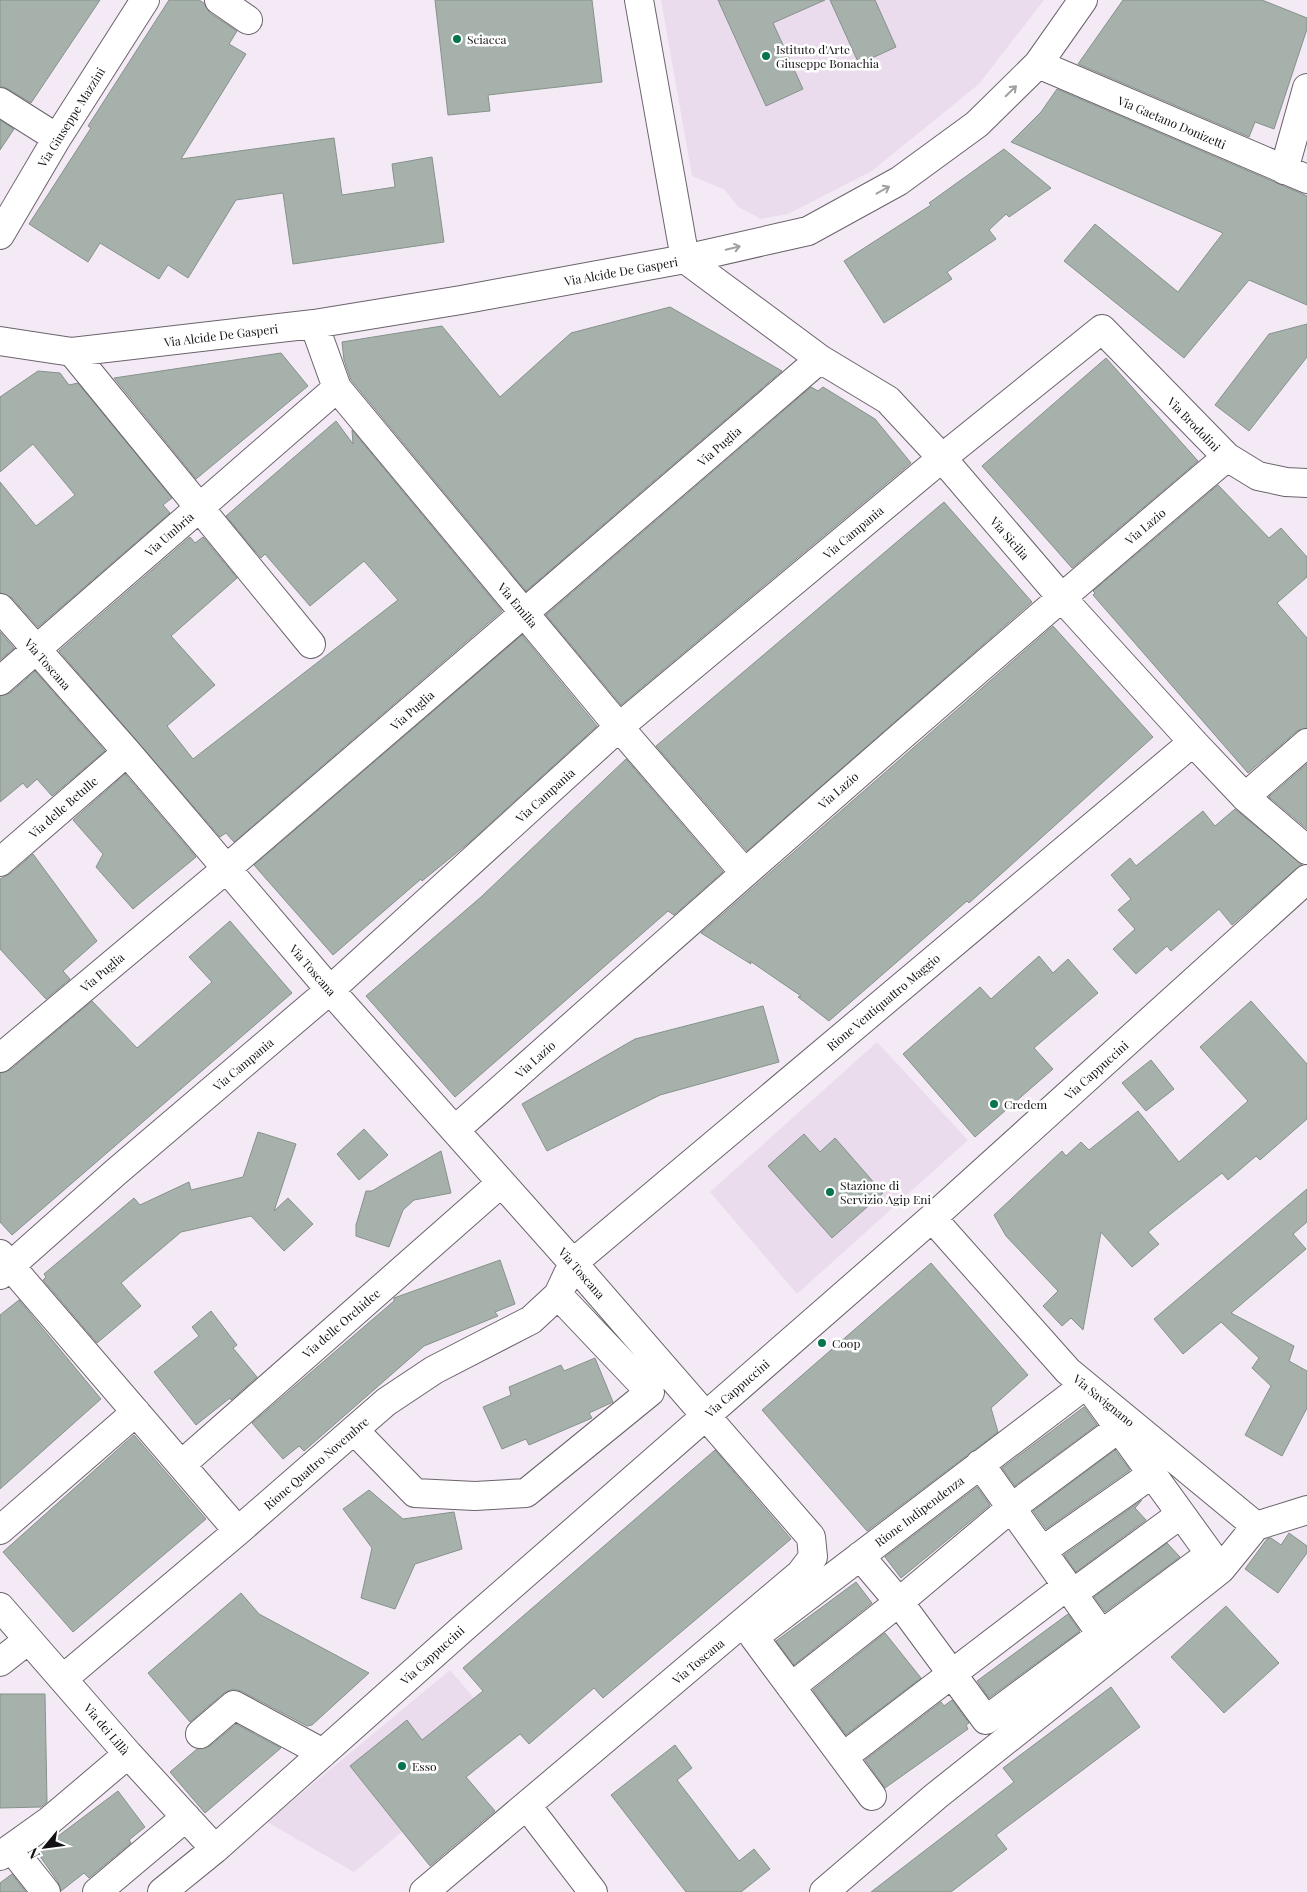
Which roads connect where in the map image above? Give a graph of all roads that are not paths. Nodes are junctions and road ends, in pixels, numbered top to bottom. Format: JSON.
{"nodes":[{"id":1,"x":145,"y":0,"type":"edge"},
{"id":2,"x":219,"y":0,"type":"edge"},
{"id":3,"x":639,"y":0,"type":"edge"},
{"id":4,"x":1083,"y":0,"type":"edge"},
{"id":5,"x":248,"y":20,"type":"dead end"},
{"id":6,"x":1038,"y":64,"type":"junction"},
{"id":7,"x":1307,"y":88,"type":"edge"},
{"id":8,"x":0,"y":102,"type":"edge"},
{"id":9,"x":57,"y":138,"type":"junction"},
{"id":10,"x":1296,"y":175,"type":"edge"},
{"id":11,"x":0,"y":235,"type":"edge"},
{"id":12,"x":685,"y":259,"type":"junction"},
{"id":13,"x":314,"y":324,"type":"junction"},
{"id":14,"x":1102,"y":329,"type":"joint"},
{"id":15,"x":0,"y":341,"type":"edge"},
{"id":16,"x":72,"y":352,"type":"junction"},
{"id":17,"x":820,"y":359,"type":"junction"},
{"id":18,"x":337,"y":388,"type":"junction"},
{"id":19,"x":1227,"y":457,"type":"junction"},
{"id":20,"x":942,"y":458,"type":"junction"},
{"id":21,"x":1307,"y":483,"type":"edge"},
{"id":22,"x":200,"y":508,"type":"junction"},
{"id":23,"x":1061,"y":597,"type":"junction"},
{"id":24,"x":0,"y":608,"type":"edge"},
{"id":25,"x":525,"y":613,"type":"junction"},
{"id":26,"x":311,"y":644,"type":"dead end"},
{"id":27,"x":36,"y":650,"type":"junction"},
{"id":28,"x":0,"y":681,"type":"edge"},
{"id":29,"x":619,"y":727,"type":"junction"},
{"id":30,"x":1193,"y":742,"type":"junction"},
{"id":31,"x":1307,"y":743,"type":"edge"},
{"id":32,"x":127,"y":752,"type":"junction"},
{"id":33,"x":1246,"y":797,"type":"junction"},
{"id":34,"x":1307,"y":850,"type":"edge"},
{"id":35,"x":0,"y":862,"type":"edge"},
{"id":36,"x":226,"y":869,"type":"junction"},
{"id":37,"x":744,"y":872,"type":"junction"},
{"id":38,"x":1307,"y":879,"type":"edge"},
{"id":39,"x":330,"y":990,"type":"junction"},
{"id":40,"x":0,"y":1058,"type":"edge"},
{"id":41,"x":455,"y":1130,"type":"junction"},
{"id":42,"x":501,"y":1183,"type":"junction"},
{"id":43,"x":932,"y":1218,"type":"junction"},
{"id":44,"x":573,"y":1263,"type":"junction"},
{"id":45,"x":3,"y":1265,"type":"edge"},
{"id":46,"x":558,"y":1295,"type":"junction"},
{"id":47,"x":1089,"y":1388,"type":"junction"},
{"id":48,"x":136,"y":1412,"type":"junction"},
{"id":49,"x":706,"y":1415,"type":"junction"},
{"id":50,"x":1119,"y":1428,"type":"junction"},
{"id":51,"x":354,"y":1430,"type":"junction"},
{"id":52,"x":182,"y":1464,"type":"junction"},
{"id":53,"x":980,"y":1464,"type":"junction"},
{"id":54,"x":1152,"y":1474,"type":"junction"},
{"id":55,"x":1011,"y":1508,"type":"junction"},
{"id":56,"x":1306,"y":1510,"type":"edge"},
{"id":57,"x":1181,"y":1514,"type":"junction"},
{"id":58,"x":1256,"y":1526,"type":"junction"},
{"id":59,"x":0,"y":1530,"type":"edge"},
{"id":60,"x":238,"y":1531,"type":"junction"},
{"id":61,"x":1042,"y":1551,"type":"junction"},
{"id":62,"x":860,"y":1556,"type":"junction"},
{"id":63,"x":1070,"y":1590,"type":"junction"},
{"id":64,"x":898,"y":1602,"type":"junction"},
{"id":65,"x":0,"y":1606,"type":"edge"},
{"id":66,"x":1102,"y":1635,"type":"junction"},
{"id":67,"x":28,"y":1640,"type":"junction"},
{"id":68,"x":0,"y":1662,"type":"edge"},
{"id":69,"x":951,"y":1674,"type":"junction"},
{"id":70,"x":64,"y":1678,"type":"junction"},
{"id":71,"x":791,"y":1687,"type":"junction"},
{"id":72,"x":200,"y":1734,"type":"dead end"},
{"id":73,"x":323,"y":1753,"type":"junction"},
{"id":74,"x":128,"y":1754,"type":"junction"},
{"id":75,"x":843,"y":1757,"type":"junction"},
{"id":76,"x":872,"y":1796,"type":"dead end"},
{"id":77,"x":528,"y":1806,"type":"junction"},
{"id":78,"x":186,"y":1817,"type":"junction"},
{"id":79,"x":215,"y":1849,"type":"junction"},
{"id":80,"x":6,"y":1852,"type":"edge"},
{"id":81,"x":46,"y":1892,"type":"edge"},
{"id":82,"x":97,"y":1892,"type":"edge"},
{"id":83,"x":162,"y":1892,"type":"edge"},
{"id":84,"x":424,"y":1892,"type":"edge"},
{"id":85,"x":593,"y":1892,"type":"edge"},
{"id":86,"x":824,"y":1892,"type":"edge"}],
"edges":[{"from":1,"to":9,"type":"street","name":"Via Giuseppe Mazzini"},
{"from":2,"to":5,"type":"street"},
{"from":3,"to":12,"type":"street"},
{"from":4,"to":6,"type":"street","name":"Via Alcide De Gasperi"},
{"from":6,"to":10,"type":"street","name":"Via Gaetano Donizetti"},
{"from":12,"to":6,"type":"street","name":"Via Alcide De Gasperi","one_way":true},
{"from":7,"to":10,"type":"street"},
{"from":8,"to":9,"type":"street"},
{"from":9,"to":11,"type":"street","name":"Via Giuseppe Mazzini"},
{"from":12,"to":13,"type":"street","name":"Via Alcide De Gasperi"},
{"from":12,"to":17,"type":"street","name":"Via Sicilia"},
{"from":13,"to":16,"type":"street","name":"Via Alcide De Gasperi"},
{"from":13,"to":18,"type":"street","name":"Via Emilia"},
{"from":14,"to":19,"type":"street","name":"Via Brodolini"},
{"from":14,"to":20,"type":"street","name":"Via Campania"},
{"from":15,"to":16,"type":"street","name":"Via Alcide De Gasperi"},
{"from":16,"to":22,"type":"street"},
{"from":17,"to":20,"type":"street","name":"Via Sicilia"},
{"from":17,"to":25,"type":"street","name":"Via Puglia"},
{"from":18,"to":22,"type":"street","name":"Via Umbria"},
{"from":18,"to":25,"type":"street","name":"Via Emilia"},
{"from":19,"to":21,"type":"street","name":"Via Brodolini"},
{"from":19,"to":23,"type":"street","name":"Via Lazio"},
{"from":20,"to":23,"type":"street","name":"Via Sicilia"},
{"from":20,"to":29,"type":"street","name":"Via Campania"},
{"from":22,"to":26,"type":"street"},
{"from":22,"to":27,"type":"street","name":"Via Umbria"},
{"from":23,"to":30,"type":"street","name":"Via Sicilia"},
{"from":23,"to":37,"type":"street","name":"Via Lazio"},
{"from":24,"to":27,"type":"street","name":"Via Toscana"},
{"from":25,"to":29,"type":"street","name":"Via Emilia"},
{"from":25,"to":36,"type":"street","name":"Via Puglia"},
{"from":27,"to":28,"type":"street","name":"Via Umbria"},
{"from":27,"to":32,"type":"street","name":"Via Toscana"},
{"from":29,"to":37,"type":"street","name":"Via Emilia"},
{"from":29,"to":39,"type":"street","name":"Via Campania"},
{"from":30,"to":33,"type":"street","name":"Via Sicilia"},
{"from":30,"to":44,"type":"street","name":"Rione Ventiquattro Maggio"},
{"from":31,"to":33,"type":"street"},
{"from":32,"to":35,"type":"street","name":"Via delle Betulle"},
{"from":32,"to":36,"type":"street","name":"Via Toscana"},
{"from":33,"to":34,"type":"street","name":"Via Sicilia"},
{"from":36,"to":39,"type":"street","name":"Via Toscana"},
{"from":36,"to":40,"type":"street","name":"Via Puglia"},
{"from":37,"to":41,"type":"street","name":"Via Lazio"},
{"from":38,"to":43,"type":"street","name":"Via Cappuccini"},
{"from":39,"to":41,"type":"street","name":"Via Toscana"},
{"from":39,"to":45,"type":"street","name":"Via Campania"},
{"from":41,"to":42,"type":"street","name":"Via Toscana"},
{"from":42,"to":44,"type":"street","name":"Via Toscana"},
{"from":42,"to":52,"type":"street","name":"Via delle Orchidee"},
{"from":43,"to":47,"type":"street","name":"Via Savignano"},
{"from":43,"to":49,"type":"street","name":"Via Cappuccini"},
{"from":44,"to":46,"type":"street","name":"Rione Quattro Novembre"},
{"from":44,"to":49,"type":"street","name":"Via Toscana"},
{"from":45,"to":48,"type":"street"},
{"from":46,"to":51,"type":"street","name":"Rione Quattro Novembre"},
{"from":46,"to":51,"type":"street"},
{"from":47,"to":50,"type":"street"},
{"from":47,"to":53,"type":"street","name":"Rione Indipendenza"},
{"from":47,"to":58,"type":"street","name":"Via Savignano"},
{"from":48,"to":52,"type":"street"},
{"from":48,"to":59,"type":"street"},
{"from":49,"to":73,"type":"street","name":"Via Cappuccini"},
{"from":49,"to":77,"type":"street","name":"Via Toscana"},
{"from":50,"to":54,"type":"street"},
{"from":50,"to":55,"type":"street"},
{"from":51,"to":60,"type":"street","name":"Rione Quattro Novembre"},
{"from":52,"to":60,"type":"street"},
{"from":53,"to":55,"type":"street"},
{"from":53,"to":62,"type":"street","name":"Rione Indipendenza"},
{"from":54,"to":57,"type":"street"},
{"from":54,"to":61,"type":"street"},
{"from":55,"to":61,"type":"street"},
{"from":55,"to":64,"type":"street"},
{"from":56,"to":58,"type":"street"},
{"from":57,"to":63,"type":"street"},
{"from":57,"to":66,"type":"street"},
{"from":58,"to":86,"type":"street"},
{"from":60,"to":70,"type":"street","name":"Rione Quattro Novembre"},
{"from":61,"to":63,"type":"street"},
{"from":62,"to":64,"type":"street"},
{"from":62,"to":71,"type":"street","name":"Rione Indipendenza"},
{"from":63,"to":66,"type":"street"},
{"from":63,"to":69,"type":"street"},
{"from":64,"to":69,"type":"street"},
{"from":64,"to":71,"type":"street"},
{"from":65,"to":67,"type":"street","name":"Via dei Lillà"},
{"from":66,"to":69,"type":"street"},
{"from":67,"to":68,"type":"street"},
{"from":67,"to":70,"type":"street","name":"Via dei Lillà"},
{"from":69,"to":75,"type":"street"},
{"from":70,"to":74,"type":"street","name":"Via dei Lillà"},
{"from":71,"to":75,"type":"street"},
{"from":72,"to":73,"type":"street"},
{"from":73,"to":79,"type":"street","name":"Via Cappuccini"},
{"from":74,"to":78,"type":"street","name":"Via dei Lillà"},
{"from":74,"to":80,"type":"street"},
{"from":75,"to":76,"type":"street"},
{"from":77,"to":84,"type":"street","name":"Via Toscana"},
{"from":77,"to":85,"type":"street"},
{"from":78,"to":79,"type":"street","name":"Via dei Lillà"},
{"from":78,"to":82,"type":"street"},
{"from":79,"to":83,"type":"street","name":"Via Cappuccini"},
{"from":80,"to":81,"type":"street"}]}
